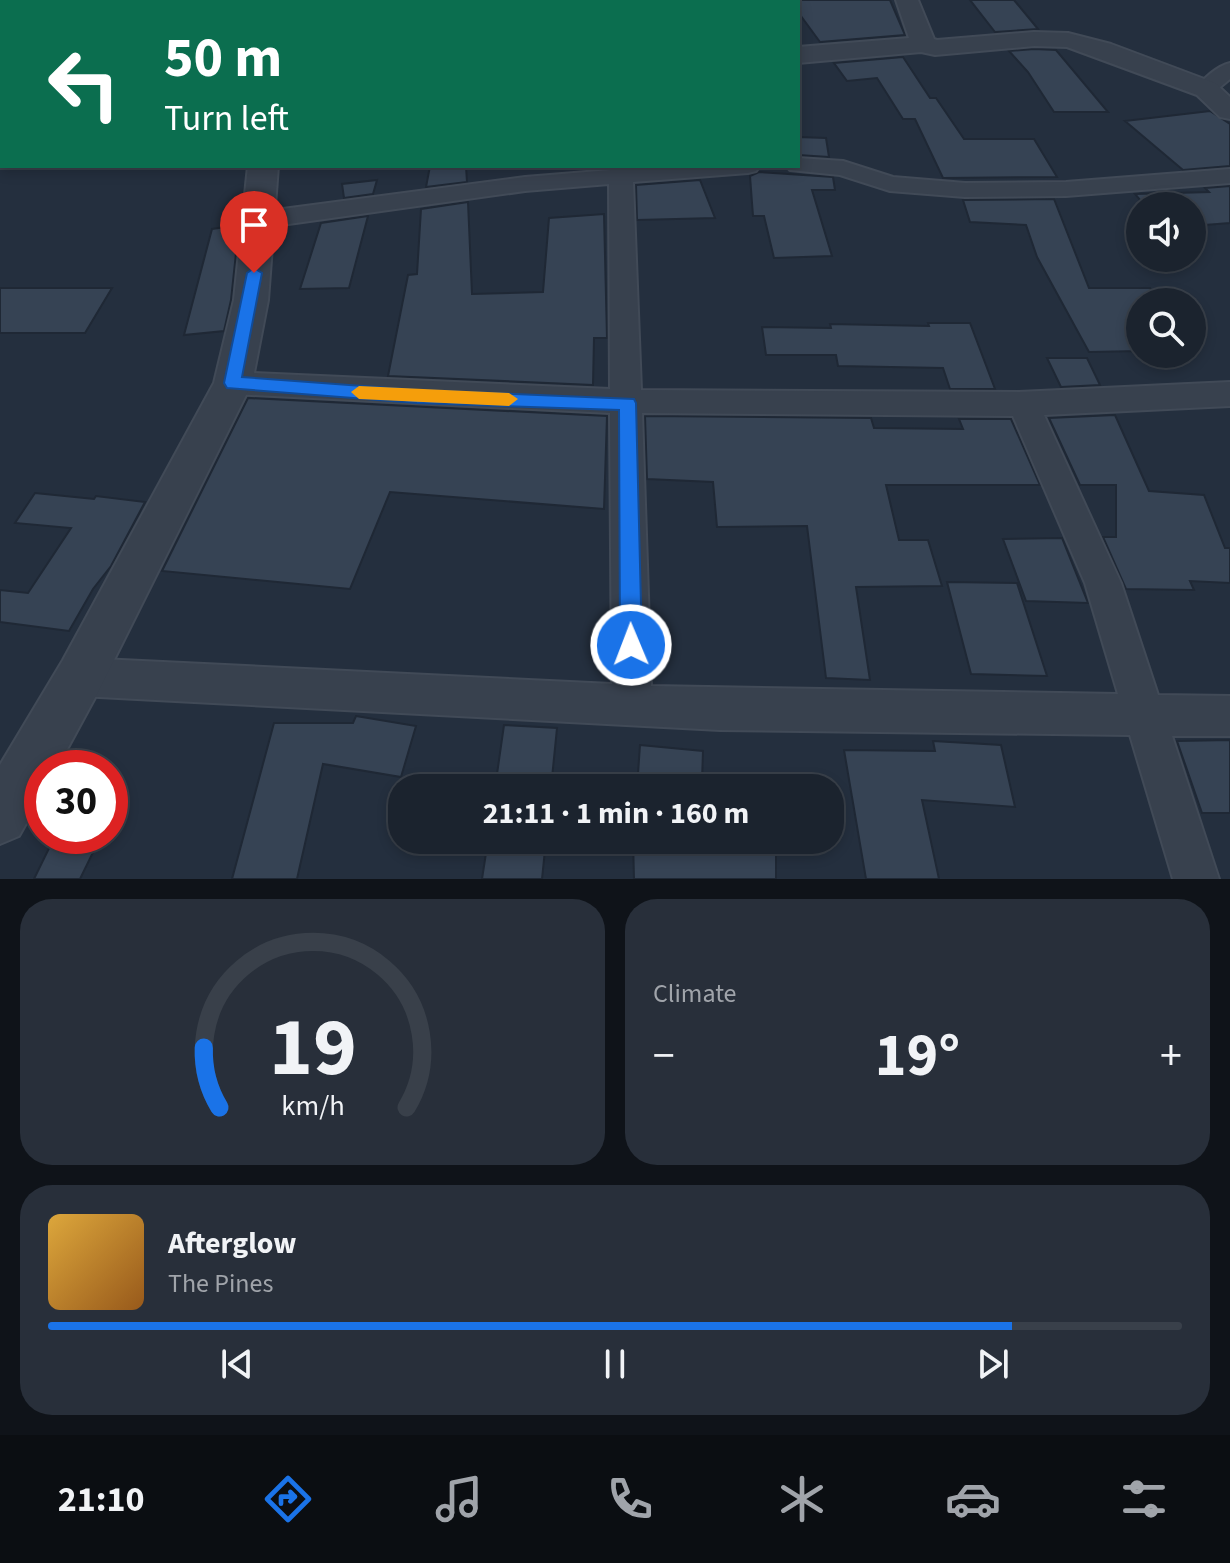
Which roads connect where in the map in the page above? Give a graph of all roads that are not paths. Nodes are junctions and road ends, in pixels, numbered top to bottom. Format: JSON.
{"nodes":[{"id":1,"x":907,"y":0,"type":"edge"},
{"id":2,"x":923,"y":44,"type":"junction"},
{"id":3,"x":800,"y":55,"type":"edge"},
{"id":4,"x":1230,"y":69,"type":"edge"},
{"id":5,"x":1206,"y":89,"type":"junction"},
{"id":6,"x":1230,"y":111,"type":"edge"},
{"id":7,"x":800,"y":165,"type":"edge"},
{"id":8,"x":263,"y":168,"type":"edge"},
{"id":9,"x":701,"y":168,"type":"edge"},
{"id":10,"x":1230,"y":176,"type":"edge"},
{"id":11,"x":621,"y":177,"type":"junction"},
{"id":12,"x":260,"y":220,"type":"junction"},
{"id":13,"x":233,"y":383,"type":"junction"},
{"id":14,"x":1230,"y":394,"type":"edge"},
{"id":15,"x":628,"y":403,"type":"junction"},
{"id":16,"x":1023,"y":404,"type":"junction"},
{"id":17,"x":80,"y":677,"type":"junction"},
{"id":18,"x":632,"y":705,"type":"junction"},
{"id":19,"x":1230,"y":716,"type":"edge"},
{"id":20,"x":1146,"y":717,"type":"junction"},
{"id":21,"x":0,"y":817,"type":"edge"},
{"id":22,"x":1196,"y":879,"type":"edge"}],
"edges":[{"from":1,"to":2,"type":"street"},
{"from":2,"to":3,"type":"street"},
{"from":2,"to":5,"type":"street"},
{"from":4,"to":5,"type":"street"},
{"from":5,"to":6,"type":"street"},
{"from":7,"to":10,"type":"street"},
{"from":8,"to":12,"type":"street"},
{"from":9,"to":11,"type":"street"},
{"from":11,"to":12,"type":"street"},
{"from":11,"to":15,"type":"street"},
{"from":12,"to":13,"type":"street"},
{"from":13,"to":15,"type":"street"},
{"from":13,"to":17,"type":"street"},
{"from":14,"to":16,"type":"street"},
{"from":15,"to":16,"type":"street"},
{"from":15,"to":18,"type":"street"},
{"from":16,"to":20,"type":"street"},
{"from":17,"to":18,"type":"street"},
{"from":17,"to":21,"type":"street"},
{"from":18,"to":20,"type":"street"},
{"from":19,"to":20,"type":"street"},
{"from":20,"to":22,"type":"street"}]}
